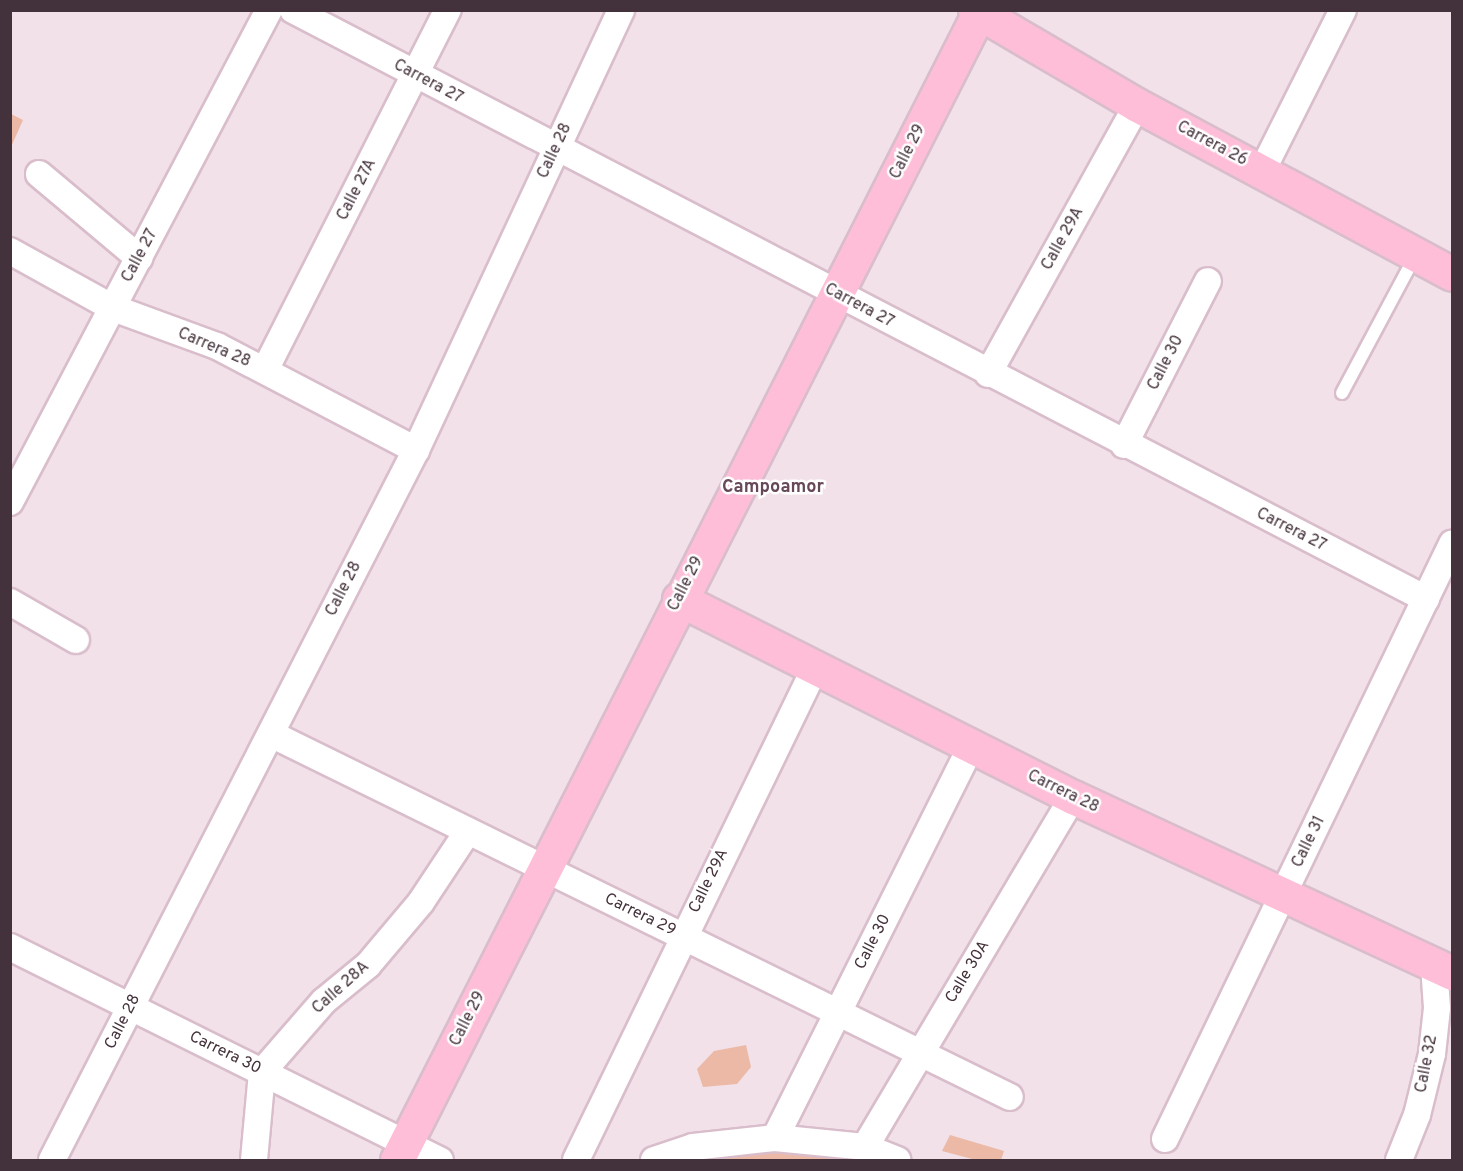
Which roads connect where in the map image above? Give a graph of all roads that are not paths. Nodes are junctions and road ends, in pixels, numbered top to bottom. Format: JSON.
{"nodes":[{"id":1,"x":269,"y":10,"type":"edge"},
{"id":2,"x":293,"y":10,"type":"edge"},
{"id":3,"x":448,"y":10,"type":"edge"},
{"id":4,"x":621,"y":10,"type":"edge"},
{"id":5,"x":1343,"y":10,"type":"edge"},
{"id":6,"x":978,"y":11,"type":"edge"},
{"id":7,"x":416,"y":76,"type":"junction"},
{"id":8,"x":1137,"y":105,"type":"junction"},
{"id":9,"x":556,"y":149,"type":"junction"},
{"id":10,"x":1262,"y":171,"type":"junction"},
{"id":11,"x":39,"y":174,"type":"dead end"},
{"id":12,"x":10,"y":251,"type":"edge"},
{"id":13,"x":1415,"y":254,"type":"junction"},
{"id":14,"x":139,"y":258,"type":"junction"},
{"id":15,"x":1452,"y":274,"type":"edge"},
{"id":16,"x":1208,"y":281,"type":"dead end"},
{"id":17,"x":835,"y":294,"type":"junction"},
{"id":18,"x":113,"y":308,"type":"junction"},
{"id":19,"x":265,"y":370,"type":"junction"},
{"id":20,"x":988,"y":374,"type":"junction"},
{"id":21,"x":1342,"y":393,"type":"dead end"},
{"id":22,"x":1124,"y":445,"type":"junction"},
{"id":23,"x":416,"y":450,"type":"junction"},
{"id":24,"x":10,"y":502,"type":"edge"},
{"id":25,"x":1452,"y":544,"type":"edge"},
{"id":26,"x":679,"y":599,"type":"junction"},
{"id":27,"x":1426,"y":599,"type":"junction"},
{"id":28,"x":10,"y":602,"type":"edge"},
{"id":29,"x":76,"y":640,"type":"dead end"},
{"id":30,"x":815,"y":668,"type":"junction"},
{"id":31,"x":271,"y":734,"type":"junction"},
{"id":32,"x":971,"y":746,"type":"junction"},
{"id":33,"x":1073,"y":797,"type":"junction"},
{"id":34,"x":468,"y":831,"type":"junction"},
{"id":35,"x":544,"y":868,"type":"junction"},
{"id":36,"x":1283,"y":895,"type":"junction"},
{"id":37,"x":682,"y":936,"type":"junction"},
{"id":38,"x":10,"y":947,"type":"edge"},
{"id":39,"x":1443,"y":969,"type":"edge"},
{"id":40,"x":131,"y":1006,"type":"junction"},
{"id":41,"x":838,"y":1012,"type":"junction"},
{"id":42,"x":920,"y":1053,"type":"junction"},
{"id":43,"x":262,"y":1072,"type":"junction"},
{"id":44,"x":1010,"y":1097,"type":"dead end"},
{"id":45,"x":775,"y":1138,"type":"junction"},
{"id":46,"x":1165,"y":1139,"type":"dead end"},
{"id":47,"x":865,"y":1147,"type":"junction"},
{"id":48,"x":401,"y":1152,"type":"edge"},
{"id":49,"x":52,"y":1161,"type":"edge"},
{"id":50,"x":254,"y":1161,"type":"edge"},
{"id":51,"x":440,"y":1161,"type":"edge"},
{"id":52,"x":576,"y":1161,"type":"edge"},
{"id":53,"x":654,"y":1161,"type":"edge"},
{"id":54,"x":897,"y":1161,"type":"edge"},
{"id":55,"x":1399,"y":1161,"type":"edge"}],
"edges":[{"from":1,"to":14,"type":"street","name":"Calle 27"},
{"from":2,"to":7,"type":"street","name":"Carrera 27"},
{"from":3,"to":7,"type":"street","name":"Calle 27A"},
{"from":4,"to":9,"type":"street","name":"Calle 28"},
{"from":5,"to":10,"type":"street"},
{"from":6,"to":8,"type":"street","name":"Carrera 26"},
{"from":6,"to":17,"type":"street","name":"Calle 29"},
{"from":7,"to":9,"type":"street","name":"Carrera 27"},
{"from":7,"to":19,"type":"street","name":"Calle 27A"},
{"from":8,"to":10,"type":"street","name":"Carrera 26"},
{"from":8,"to":20,"type":"street","name":"Calle 29A"},
{"from":9,"to":17,"type":"street","name":"Carrera 27"},
{"from":9,"to":23,"type":"street","name":"Calle 28"},
{"from":10,"to":13,"type":"street","name":"Carrera 26"},
{"from":11,"to":14,"type":"street"},
{"from":12,"to":18,"type":"street","name":"Carrera 28"},
{"from":13,"to":15,"type":"street","name":"Carrera 26"},
{"from":13,"to":21,"type":"lane"},
{"from":14,"to":18,"type":"street","name":"Calle 27"},
{"from":16,"to":22,"type":"street","name":"Calle 30"},
{"from":17,"to":20,"type":"street","name":"Carrera 27"},
{"from":17,"to":26,"type":"street","name":"Calle 29"},
{"from":18,"to":19,"type":"street","name":"Carrera 28"},
{"from":18,"to":24,"type":"street","name":"Calle 27"},
{"from":19,"to":23,"type":"street","name":"Carrera 28"},
{"from":20,"to":22,"type":"street","name":"Carrera 27"},
{"from":22,"to":27,"type":"street","name":"Carrera 27"},
{"from":23,"to":31,"type":"street","name":"Calle 28"},
{"from":25,"to":27,"type":"street","name":"Calle 31"},
{"from":26,"to":30,"type":"street","name":"Carrera 28"},
{"from":26,"to":35,"type":"street","name":"Calle 29"},
{"from":27,"to":36,"type":"street","name":"Calle 31"},
{"from":28,"to":29,"type":"street"},
{"from":30,"to":32,"type":"street","name":"Carrera 28"},
{"from":30,"to":37,"type":"street","name":"Calle 29A"},
{"from":31,"to":34,"type":"street","name":"Carrera 29"},
{"from":31,"to":40,"type":"street","name":"Calle 28"},
{"from":32,"to":33,"type":"street","name":"Carrera 28"},
{"from":32,"to":41,"type":"street","name":"Calle 30"},
{"from":33,"to":36,"type":"street","name":"Carrera 28"},
{"from":33,"to":42,"type":"street","name":"Calle 30A"},
{"from":34,"to":35,"type":"street","name":"Carrera 29"},
{"from":34,"to":43,"type":"street","name":"Calle 28A"},
{"from":35,"to":37,"type":"street","name":"Carrera 29"},
{"from":35,"to":48,"type":"street","name":"Calle 29"},
{"from":36,"to":39,"type":"street","name":"Carrera 28"},
{"from":36,"to":46,"type":"street","name":"Calle 31"},
{"from":37,"to":41,"type":"street","name":"Carrera 29"},
{"from":37,"to":52,"type":"street","name":"Calle 29A"},
{"from":38,"to":40,"type":"street","name":"Carrera 30"},
{"from":39,"to":55,"type":"street","name":"Calle 32"},
{"from":40,"to":43,"type":"street","name":"Carrera 30"},
{"from":40,"to":49,"type":"street","name":"Calle 28"},
{"from":41,"to":42,"type":"street","name":"Carrera 29"},
{"from":41,"to":45,"type":"street","name":"Calle 30"},
{"from":42,"to":44,"type":"street","name":"Carrera 29"},
{"from":42,"to":47,"type":"street","name":"Calle 30A"},
{"from":43,"to":48,"type":"street","name":"Carrera 30"},
{"from":43,"to":50,"type":"street"},
{"from":45,"to":47,"type":"street"},
{"from":45,"to":53,"type":"street"},
{"from":47,"to":54,"type":"street"},
{"from":48,"to":51,"type":"street","name":"Carrera 30"}]}
